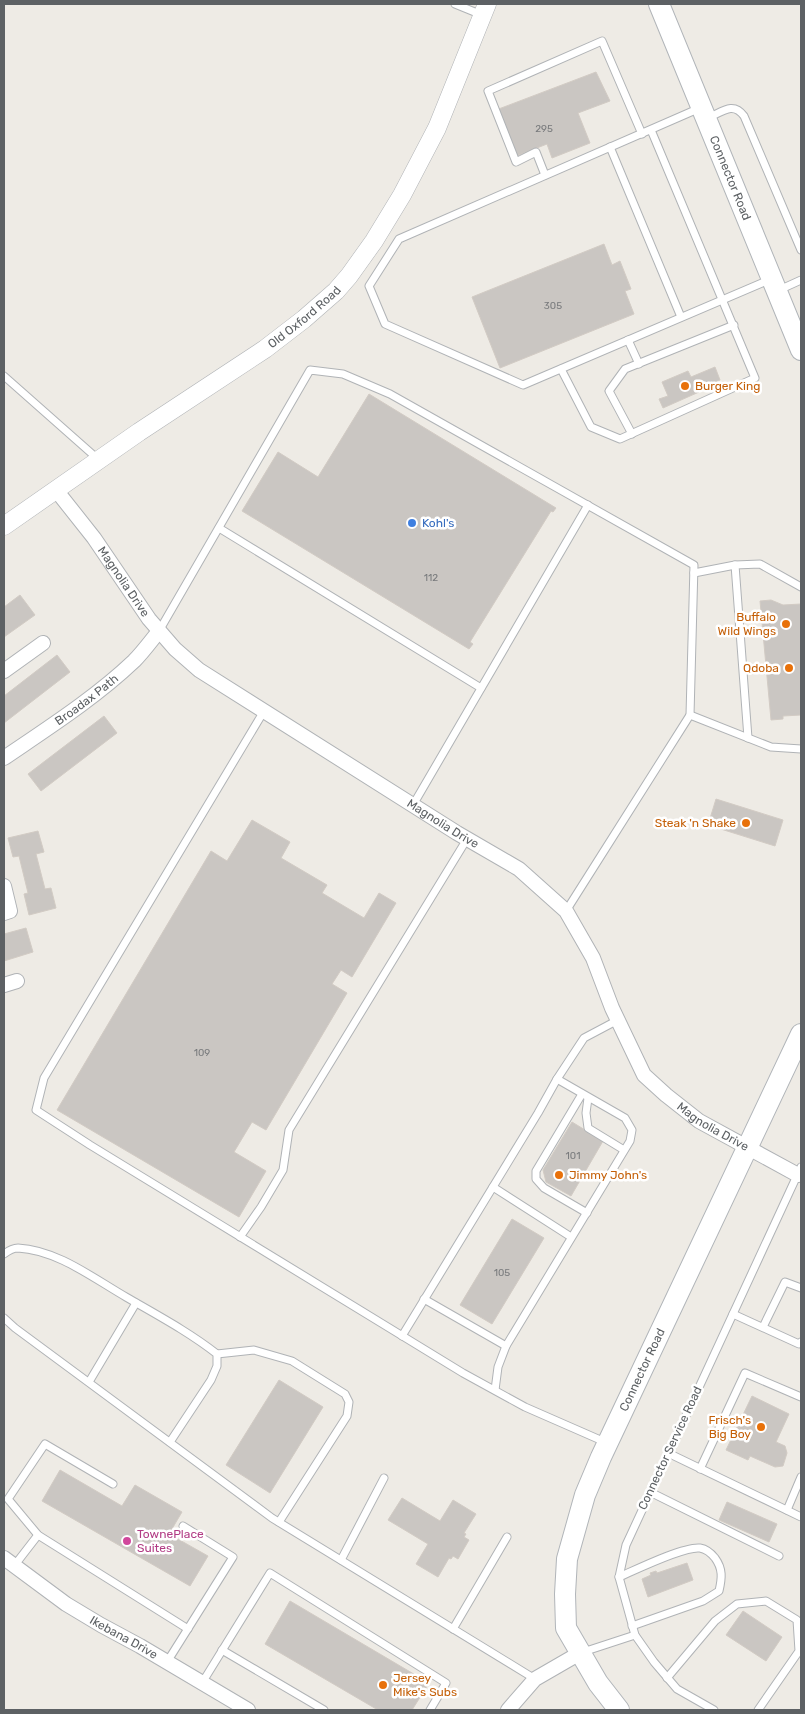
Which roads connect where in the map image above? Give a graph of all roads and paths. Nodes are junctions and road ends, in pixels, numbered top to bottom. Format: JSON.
{"nodes":[{"id":1,"x":454,"y":4,"type":"edge"},
{"id":2,"x":659,"y":4,"type":"edge"},
{"id":3,"x":484,"y":10,"type":"edge"},
{"id":4,"x":703,"y":114,"type":"junction"},
{"id":5,"x":651,"y":130,"type":"junction"},
{"id":6,"x":642,"y":134,"type":"junction"},
{"id":7,"x":610,"y":147,"type":"junction"},
{"id":8,"x":545,"y":175,"type":"junction"},
{"id":9,"x":801,"y":250,"type":"edge"},
{"id":10,"x":801,"y":280,"type":"edge"},
{"id":11,"x":774,"y":285,"type":"junction"},
{"id":12,"x":723,"y":299,"type":"junction"},
{"id":13,"x":681,"y":317,"type":"junction"},
{"id":14,"x":734,"y":325,"type":"junction"},
{"id":15,"x":628,"y":340,"type":"junction"},
{"id":16,"x":801,"y":350,"type":"edge"},
{"id":17,"x":639,"y":364,"type":"junction"},
{"id":18,"x":561,"y":369,"type":"junction"},
{"id":19,"x":4,"y":376,"type":"edge"},
{"id":20,"x":632,"y":434,"type":"junction"},
{"id":21,"x":99,"y":460,"type":"junction"},
{"id":22,"x":56,"y":490,"type":"junction"},
{"id":23,"x":588,"y":505,"type":"junction"},
{"id":24,"x":4,"y":526,"type":"edge"},
{"id":25,"x":219,"y":528,"type":"junction"},
{"id":26,"x":735,"y":566,"type":"junction"},
{"id":27,"x":694,"y":573,"type":"junction"},
{"id":28,"x":801,"y":587,"type":"edge"},
{"id":29,"x":159,"y":631,"type":"junction"},
{"id":30,"x":42,"y":643,"type":"dead end"},
{"id":31,"x":4,"y":671,"type":"edge"},
{"id":32,"x":481,"y":688,"type":"junction"},
{"id":33,"x":264,"y":711,"type":"junction"},
{"id":34,"x":690,"y":715,"type":"junction"},
{"id":35,"x":748,"y":738,"type":"junction"},
{"id":36,"x":801,"y":749,"type":"edge"},
{"id":37,"x":4,"y":758,"type":"edge"},
{"id":38,"x":413,"y":805,"type":"junction"},
{"id":39,"x":467,"y":839,"type":"junction"},
{"id":40,"x":4,"y":886,"type":"edge"},
{"id":41,"x":566,"y":911,"type":"junction"},
{"id":42,"x":4,"y":913,"type":"edge"},
{"id":43,"x":618,"y":1020,"type":"junction"},
{"id":44,"x":801,"y":1034,"type":"edge"},
{"id":45,"x":556,"y":1079,"type":"junction"},
{"id":46,"x":585,"y":1096,"type":"junction"},
{"id":47,"x":748,"y":1147,"type":"junction"},
{"id":48,"x":624,"y":1150,"type":"junction"},
{"id":49,"x":800,"y":1172,"type":"edge"},
{"id":50,"x":493,"y":1187,"type":"junction"},
{"id":51,"x":587,"y":1213,"type":"junction"},
{"id":52,"x":240,"y":1237,"type":"junction"},
{"id":53,"x":571,"y":1237,"type":"junction"},
{"id":54,"x":4,"y":1254,"type":"edge"},
{"id":55,"x":801,"y":1288,"type":"edge"},
{"id":56,"x":424,"y":1298,"type":"junction"},
{"id":57,"x":136,"y":1303,"type":"junction"},
{"id":58,"x":733,"y":1314,"type":"junction"},
{"id":59,"x":4,"y":1318,"type":"edge"},
{"id":60,"x":763,"y":1328,"type":"junction"},
{"id":61,"x":402,"y":1336,"type":"junction"},
{"id":62,"x":801,"y":1342,"type":"edge"},
{"id":63,"x":506,"y":1346,"type":"junction"},
{"id":64,"x":217,"y":1354,"type":"junction"},
{"id":65,"x":89,"y":1382,"type":"junction"},
{"id":66,"x":495,"y":1390,"type":"junction"},
{"id":67,"x":801,"y":1397,"type":"edge"},
{"id":68,"x":170,"y":1442,"type":"junction"},
{"id":69,"x":608,"y":1443,"type":"junction"},
{"id":70,"x":668,"y":1453,"type":"junction"},
{"id":71,"x":700,"y":1469,"type":"junction"},
{"id":72,"x":801,"y":1477,"type":"edge"},
{"id":73,"x":384,"y":1478,"type":"dead end"},
{"id":74,"x":113,"y":1484,"type":"dead end"},
{"id":75,"x":650,"y":1492,"type":"junction"},
{"id":76,"x":786,"y":1510,"type":"junction"},
{"id":77,"x":801,"y":1517,"type":"edge"},
{"id":78,"x":279,"y":1522,"type":"junction"},
{"id":79,"x":183,"y":1526,"type":"dead end"},
{"id":80,"x":38,"y":1535,"type":"junction"},
{"id":81,"x":507,"y":1537,"type":"dead end"},
{"id":82,"x":779,"y":1556,"type":"dead end"},
{"id":83,"x":341,"y":1560,"type":"junction"},
{"id":84,"x":9,"y":1562,"type":"edge"},
{"id":85,"x":619,"y":1577,"type":"junction"},
{"id":86,"x":632,"y":1626,"type":"junction"},
{"id":87,"x":188,"y":1629,"type":"junction"},
{"id":88,"x":453,"y":1629,"type":"junction"},
{"id":89,"x":635,"y":1636,"type":"junction"},
{"id":90,"x":222,"y":1650,"type":"junction"},
{"id":91,"x":580,"y":1653,"type":"junction"},
{"id":92,"x":167,"y":1662,"type":"junction"},
{"id":93,"x":667,"y":1678,"type":"junction"},
{"id":94,"x":535,"y":1679,"type":"junction"},
{"id":95,"x":202,"y":1683,"type":"junction"},
{"id":96,"x":248,"y":1710,"type":"edge"},
{"id":97,"x":324,"y":1710,"type":"edge"},
{"id":98,"x":430,"y":1710,"type":"edge"},
{"id":99,"x":508,"y":1710,"type":"edge"},
{"id":100,"x":620,"y":1710,"type":"edge"},
{"id":101,"x":714,"y":1710,"type":"edge"},
{"id":102,"x":758,"y":1710,"type":"edge"}],
"edges":[{"from":1,"to":3,"type":"lane"},
{"from":2,"to":4,"type":"main road","name":"Connector Road"},
{"from":3,"to":21,"type":"street","name":"Old Oxford Road"},
{"from":4,"to":5,"type":"lane"},
{"from":4,"to":9,"type":"lane"},
{"from":4,"to":11,"type":"main road","name":"Connector Road"},
{"from":5,"to":6,"type":"lane"},
{"from":5,"to":12,"type":"lane"},
{"from":6,"to":7,"type":"lane"},
{"from":6,"to":8,"type":"lane"},
{"from":7,"to":8,"type":"lane"},
{"from":7,"to":13,"type":"lane"},
{"from":8,"to":18,"type":"lane"},
{"from":10,"to":11,"type":"lane"},
{"from":11,"to":12,"type":"lane"},
{"from":11,"to":16,"type":"main road","name":"Connector Road"},
{"from":12,"to":13,"type":"lane"},
{"from":12,"to":14,"type":"lane"},
{"from":13,"to":15,"type":"lane"},
{"from":14,"to":17,"type":"lane"},
{"from":14,"to":20,"type":"lane"},
{"from":15,"to":17,"type":"lane"},
{"from":15,"to":18,"type":"lane"},
{"from":17,"to":20,"type":"lane"},
{"from":18,"to":20,"type":"lane"},
{"from":19,"to":21,"type":"lane"},
{"from":21,"to":22,"type":"street","name":"Old Oxford Road"},
{"from":22,"to":24,"type":"street","name":"Old Oxford Road"},
{"from":22,"to":29,"type":"street","name":"Magnolia Drive"},
{"from":23,"to":25,"type":"lane"},
{"from":23,"to":27,"type":"lane"},
{"from":23,"to":32,"type":"lane"},
{"from":25,"to":29,"type":"lane"},
{"from":25,"to":32,"type":"lane"},
{"from":26,"to":27,"type":"lane"},
{"from":26,"to":28,"type":"lane"},
{"from":26,"to":35,"type":"lane"},
{"from":27,"to":34,"type":"lane"},
{"from":29,"to":33,"type":"street","name":"Magnolia Drive"},
{"from":29,"to":37,"type":"street","name":"Broadax Path"},
{"from":30,"to":31,"type":"street"},
{"from":32,"to":38,"type":"lane"},
{"from":33,"to":38,"type":"street","name":"Magnolia Drive"},
{"from":33,"to":52,"type":"lane"},
{"from":34,"to":35,"type":"lane"},
{"from":34,"to":41,"type":"lane"},
{"from":35,"to":36,"type":"lane"},
{"from":38,"to":39,"type":"street","name":"Magnolia Drive"},
{"from":39,"to":41,"type":"street","name":"Magnolia Drive"},
{"from":39,"to":52,"type":"lane"},
{"from":40,"to":42,"type":"street"},
{"from":41,"to":43,"type":"street","name":"Magnolia Drive"},
{"from":43,"to":45,"type":"lane"},
{"from":43,"to":47,"type":"street","name":"Magnolia Drive"},
{"from":44,"to":47,"type":"main road","name":"Connector Road"},
{"from":45,"to":46,"type":"lane"},
{"from":45,"to":50,"type":"lane"},
{"from":46,"to":48,"type":"lane"},
{"from":46,"to":48,"type":"lane"},
{"from":46,"to":51,"type":"lane"},
{"from":47,"to":49,"type":"street","name":"Magnolia Drive"},
{"from":47,"to":69,"type":"main road","name":"Connector Road"},
{"from":48,"to":51,"type":"lane"},
{"from":49,"to":58,"type":"lane","name":"Connector Service Road"},
{"from":50,"to":53,"type":"lane"},
{"from":50,"to":56,"type":"lane"},
{"from":51,"to":53,"type":"lane"},
{"from":52,"to":61,"type":"lane"},
{"from":53,"to":63,"type":"lane"},
{"from":54,"to":57,"type":"lane"},
{"from":55,"to":60,"type":"lane"},
{"from":56,"to":61,"type":"lane"},
{"from":56,"to":63,"type":"lane"},
{"from":57,"to":64,"type":"lane"},
{"from":57,"to":65,"type":"lane"},
{"from":58,"to":60,"type":"lane"},
{"from":58,"to":70,"type":"lane","name":"Connector Service Road"},
{"from":59,"to":65,"type":"lane"},
{"from":60,"to":62,"type":"lane"},
{"from":61,"to":66,"type":"lane"},
{"from":63,"to":66,"type":"lane"},
{"from":64,"to":68,"type":"lane"},
{"from":64,"to":78,"type":"lane"},
{"from":65,"to":68,"type":"lane"},
{"from":66,"to":69,"type":"lane"},
{"from":67,"to":71,"type":"lane"},
{"from":68,"to":78,"type":"lane"},
{"from":69,"to":91,"type":"main road","name":"Connector Road"},
{"from":70,"to":71,"type":"lane"},
{"from":70,"to":75,"type":"lane","name":"Connector Service Road"},
{"from":71,"to":76,"type":"lane"},
{"from":72,"to":76,"type":"lane"},
{"from":73,"to":83,"type":"lane"},
{"from":74,"to":80,"type":"lane"},
{"from":75,"to":82,"type":"lane"},
{"from":75,"to":85,"type":"lane","name":"Connector Service Road"},
{"from":76,"to":77,"type":"lane"},
{"from":78,"to":83,"type":"lane"},
{"from":79,"to":87,"type":"lane"},
{"from":80,"to":84,"type":"lane"},
{"from":80,"to":87,"type":"lane"},
{"from":81,"to":88,"type":"lane"},
{"from":83,"to":88,"type":"lane"},
{"from":84,"to":92,"type":"street","name":"Ikebana Drive"},
{"from":85,"to":86,"type":"lane","name":"Connector Service Road"},
{"from":85,"to":86,"type":"lane"},
{"from":86,"to":89,"type":"lane","name":"Connector Service Road"},
{"from":87,"to":92,"type":"lane"},
{"from":88,"to":94,"type":"lane"},
{"from":89,"to":91,"type":"lane"},
{"from":89,"to":93,"type":"lane","name":"Connector Service Road"},
{"from":90,"to":95,"type":"lane"},
{"from":90,"to":97,"type":"lane"},
{"from":90,"to":98,"type":"lane"},
{"from":91,"to":94,"type":"street"},
{"from":91,"to":100,"type":"main road","name":"Connector Road"},
{"from":92,"to":95,"type":"street","name":"Ikebana Drive"},
{"from":93,"to":101,"type":"lane","name":"Connector Service Road"},
{"from":93,"to":102,"type":"lane"},
{"from":94,"to":99,"type":"street"},
{"from":95,"to":96,"type":"street","name":"Ikebana Drive"}]}
